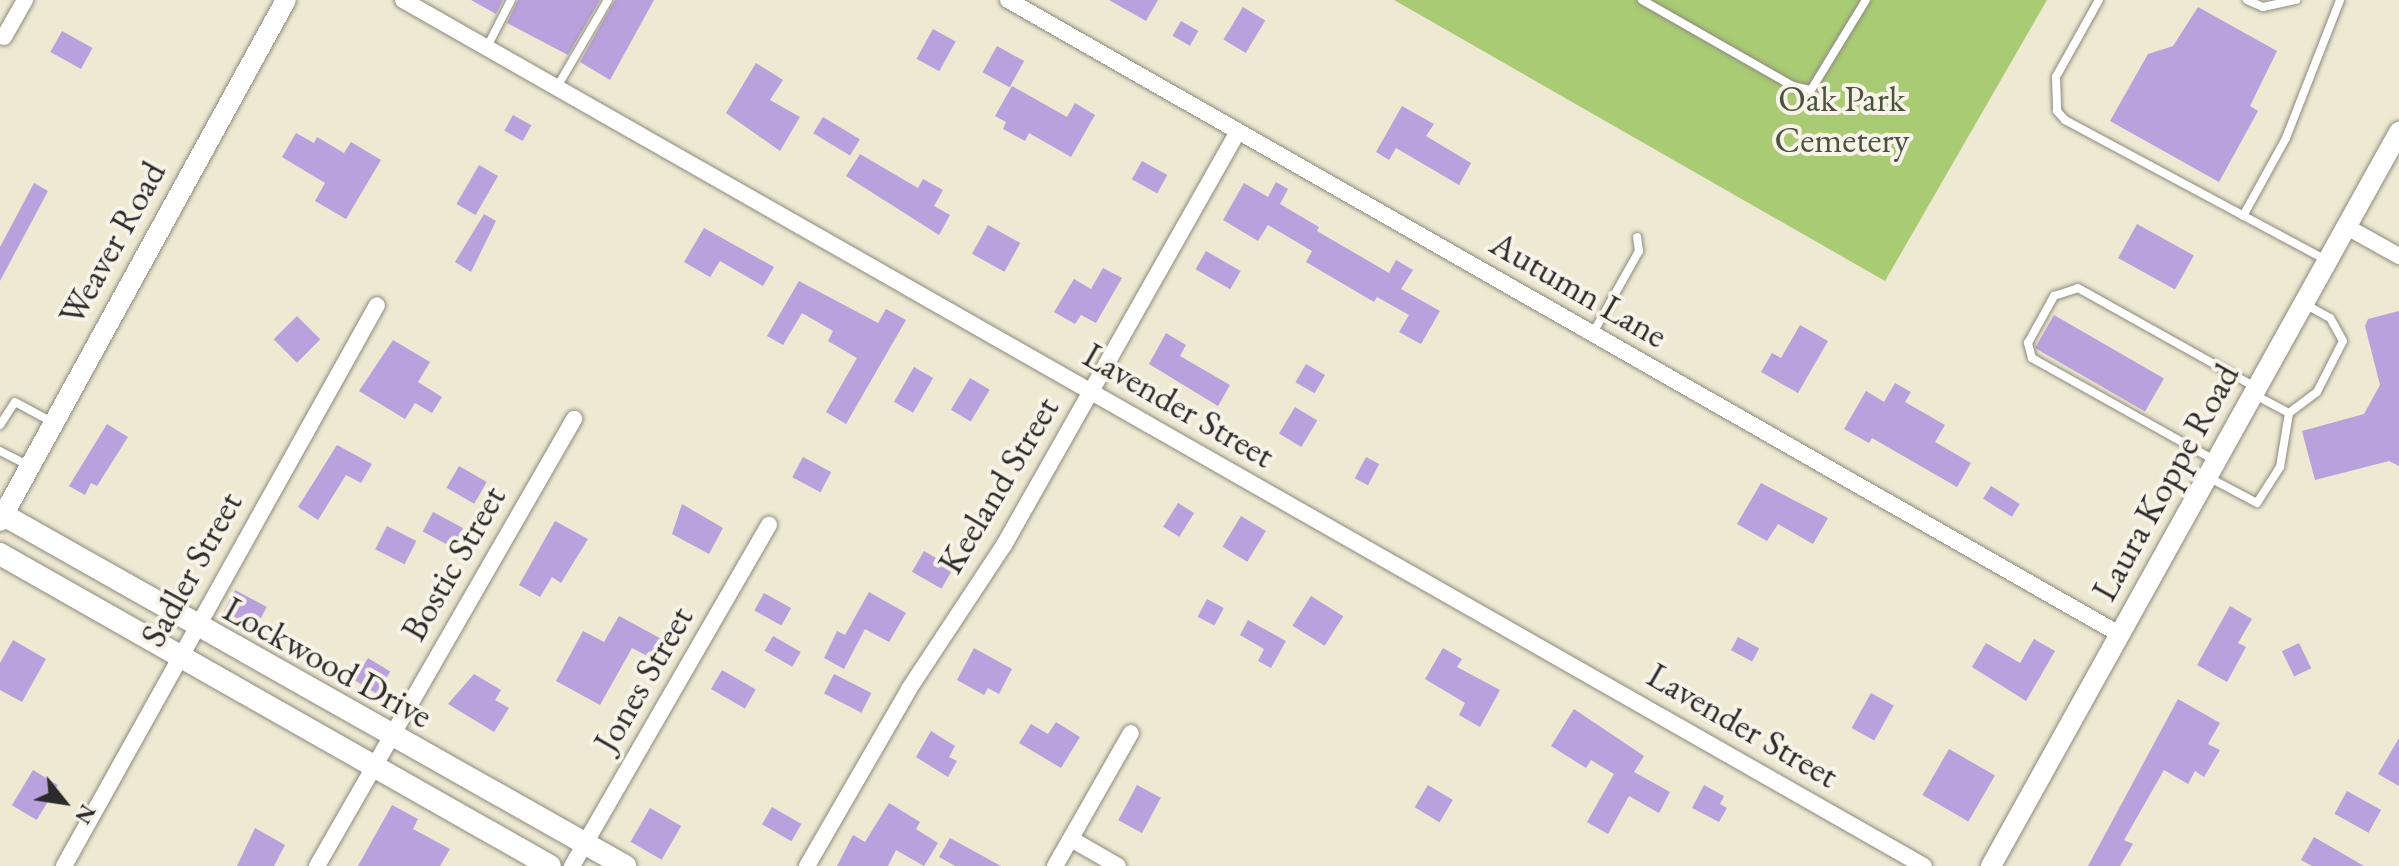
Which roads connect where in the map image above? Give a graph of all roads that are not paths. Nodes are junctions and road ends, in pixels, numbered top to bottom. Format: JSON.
{"nodes":[{"id":1,"x":25,"y":0,"type":"edge"},
{"id":2,"x":286,"y":0,"type":"edge"},
{"id":3,"x":403,"y":0,"type":"edge"},
{"id":4,"x":511,"y":0,"type":"edge"},
{"id":5,"x":608,"y":0,"type":"edge"},
{"id":6,"x":1008,"y":0,"type":"edge"},
{"id":7,"x":1642,"y":0,"type":"edge"},
{"id":8,"x":1866,"y":0,"type":"edge"},
{"id":9,"x":2099,"y":0,"type":"edge"},
{"id":10,"x":2247,"y":0,"type":"edge"},
{"id":11,"x":2296,"y":0,"type":"edge"},
{"id":12,"x":2340,"y":0,"type":"edge"},
{"id":13,"x":4,"y":37,"type":"dead end"},
{"id":14,"x":487,"y":48,"type":"junction"},
{"id":15,"x":557,"y":87,"type":"junction"},
{"id":16,"x":2399,"y":132,"type":"edge"},
{"id":17,"x":1237,"y":133,"type":"junction"},
{"id":18,"x":2243,"y":216,"type":"junction"},
{"id":19,"x":2347,"y":227,"type":"junction"},
{"id":20,"x":1637,"y":237,"type":"dead end"},
{"id":21,"x":2399,"y":256,"type":"edge"},
{"id":22,"x":2329,"y":261,"type":"junction"},
{"id":23,"x":2304,"y":304,"type":"junction"},
{"id":24,"x":377,"y":305,"type":"dead end"},
{"id":25,"x":1593,"y":333,"type":"junction"},
{"id":26,"x":2256,"y":391,"type":"junction"},
{"id":27,"x":1091,"y":392,"type":"junction"},
{"id":28,"x":2289,"y":413,"type":"junction"},
{"id":29,"x":574,"y":419,"type":"dead end"},
{"id":30,"x":53,"y":422,"type":"junction"},
{"id":31,"x":0,"y":425,"type":"edge"},
{"id":32,"x":0,"y":451,"type":"edge"},
{"id":33,"x":29,"y":467,"type":"junction"},
{"id":34,"x":2213,"y":469,"type":"junction"},
{"id":35,"x":1,"y":516,"type":"edge"},
{"id":36,"x":769,"y":525,"type":"dead end"},
{"id":37,"x":0,"y":554,"type":"edge"},
{"id":38,"x":195,"y":627,"type":"junction"},
{"id":39,"x":2119,"y":634,"type":"junction"},
{"id":40,"x":179,"y":657,"type":"junction"},
{"id":41,"x":1131,"y":733,"type":"dead end"},
{"id":42,"x":389,"y":736,"type":"junction"},
{"id":43,"x":372,"y":767,"type":"junction"},
{"id":44,"x":1071,"y":839,"type":"junction"},
{"id":45,"x":585,"y":843,"type":"junction"},
{"id":46,"x":64,"y":866,"type":"edge"},
{"id":47,"x":317,"y":866,"type":"edge"},
{"id":48,"x":550,"y":866,"type":"edge"},
{"id":49,"x":572,"y":866,"type":"edge"},
{"id":50,"x":625,"y":866,"type":"edge"},
{"id":51,"x":807,"y":866,"type":"edge"},
{"id":52,"x":1055,"y":866,"type":"edge"},
{"id":53,"x":1118,"y":866,"type":"edge"},
{"id":54,"x":1924,"y":866,"type":"edge"},
{"id":55,"x":1991,"y":866,"type":"edge"}],
"edges":[{"from":1,"to":13,"type":"street"},
{"from":2,"to":30,"type":"street","name":"Weaver Road"},
{"from":3,"to":14,"type":"street","name":"Lavender Street"},
{"from":4,"to":14,"type":"lane"},
{"from":5,"to":15,"type":"lane"},
{"from":6,"to":17,"type":"street","name":"Autumn Lane"},
{"from":7,"to":8,"type":"lane"},
{"from":9,"to":18,"type":"lane"},
{"from":10,"to":11,"type":"lane"},
{"from":12,"to":18,"type":"lane"},
{"from":14,"to":15,"type":"street","name":"Lavender Street"},
{"from":15,"to":27,"type":"street","name":"Lavender Street"},
{"from":16,"to":19,"type":"street","name":"Laura Koppe Road"},
{"from":17,"to":25,"type":"street","name":"Autumn Lane"},
{"from":17,"to":27,"type":"street","name":"Keeland Street"},
{"from":18,"to":22,"type":"lane"},
{"from":19,"to":21,"type":"street"},
{"from":19,"to":22,"type":"street","name":"Laura Koppe Road"},
{"from":20,"to":25,"type":"lane"},
{"from":22,"to":23,"type":"street","name":"Laura Koppe Road"},
{"from":23,"to":26,"type":"street","name":"Laura Koppe Road"},
{"from":23,"to":28,"type":"lane"},
{"from":24,"to":38,"type":"street","name":"Sadler Street"},
{"from":25,"to":39,"type":"street","name":"Autumn Lane"},
{"from":26,"to":28,"type":"lane"},
{"from":26,"to":34,"type":"street","name":"Laura Koppe Road"},
{"from":26,"to":34,"type":"lane"},
{"from":27,"to":51,"type":"street","name":"Keeland Street"},
{"from":27,"to":54,"type":"street","name":"Lavender Street"},
{"from":28,"to":34,"type":"lane"},
{"from":29,"to":42,"type":"street","name":"Bostic Street"},
{"from":30,"to":31,"type":"lane"},
{"from":30,"to":33,"type":"street","name":"Weaver Road"},
{"from":32,"to":33,"type":"lane"},
{"from":33,"to":35,"type":"street","name":"Weaver Road"},
{"from":34,"to":39,"type":"street","name":"Laura Koppe Road"},
{"from":35,"to":38,"type":"main road","name":"Lockwood Drive"},
{"from":36,"to":45,"type":"street","name":"Jones Street"},
{"from":37,"to":40,"type":"main road","name":"Lockwood Drive"},
{"from":38,"to":40,"type":"street","name":"Sadler Street"},
{"from":38,"to":42,"type":"main road","name":"Lockwood Drive"},
{"from":39,"to":55,"type":"street","name":"Laura Koppe Road"},
{"from":40,"to":43,"type":"main road","name":"Lockwood Drive"},
{"from":40,"to":46,"type":"street","name":"Sadler Street"},
{"from":41,"to":44,"type":"street"},
{"from":42,"to":43,"type":"street","name":"Bostic Street"},
{"from":42,"to":45,"type":"main road","name":"Lockwood Drive"},
{"from":43,"to":47,"type":"street","name":"Bostic Street"},
{"from":43,"to":48,"type":"main road","name":"Lockwood Drive"},
{"from":44,"to":52,"type":"street"},
{"from":44,"to":53,"type":"street"},
{"from":45,"to":49,"type":"street","name":"Jones Street"},
{"from":45,"to":50,"type":"main road","name":"Lockwood Drive"}]}
